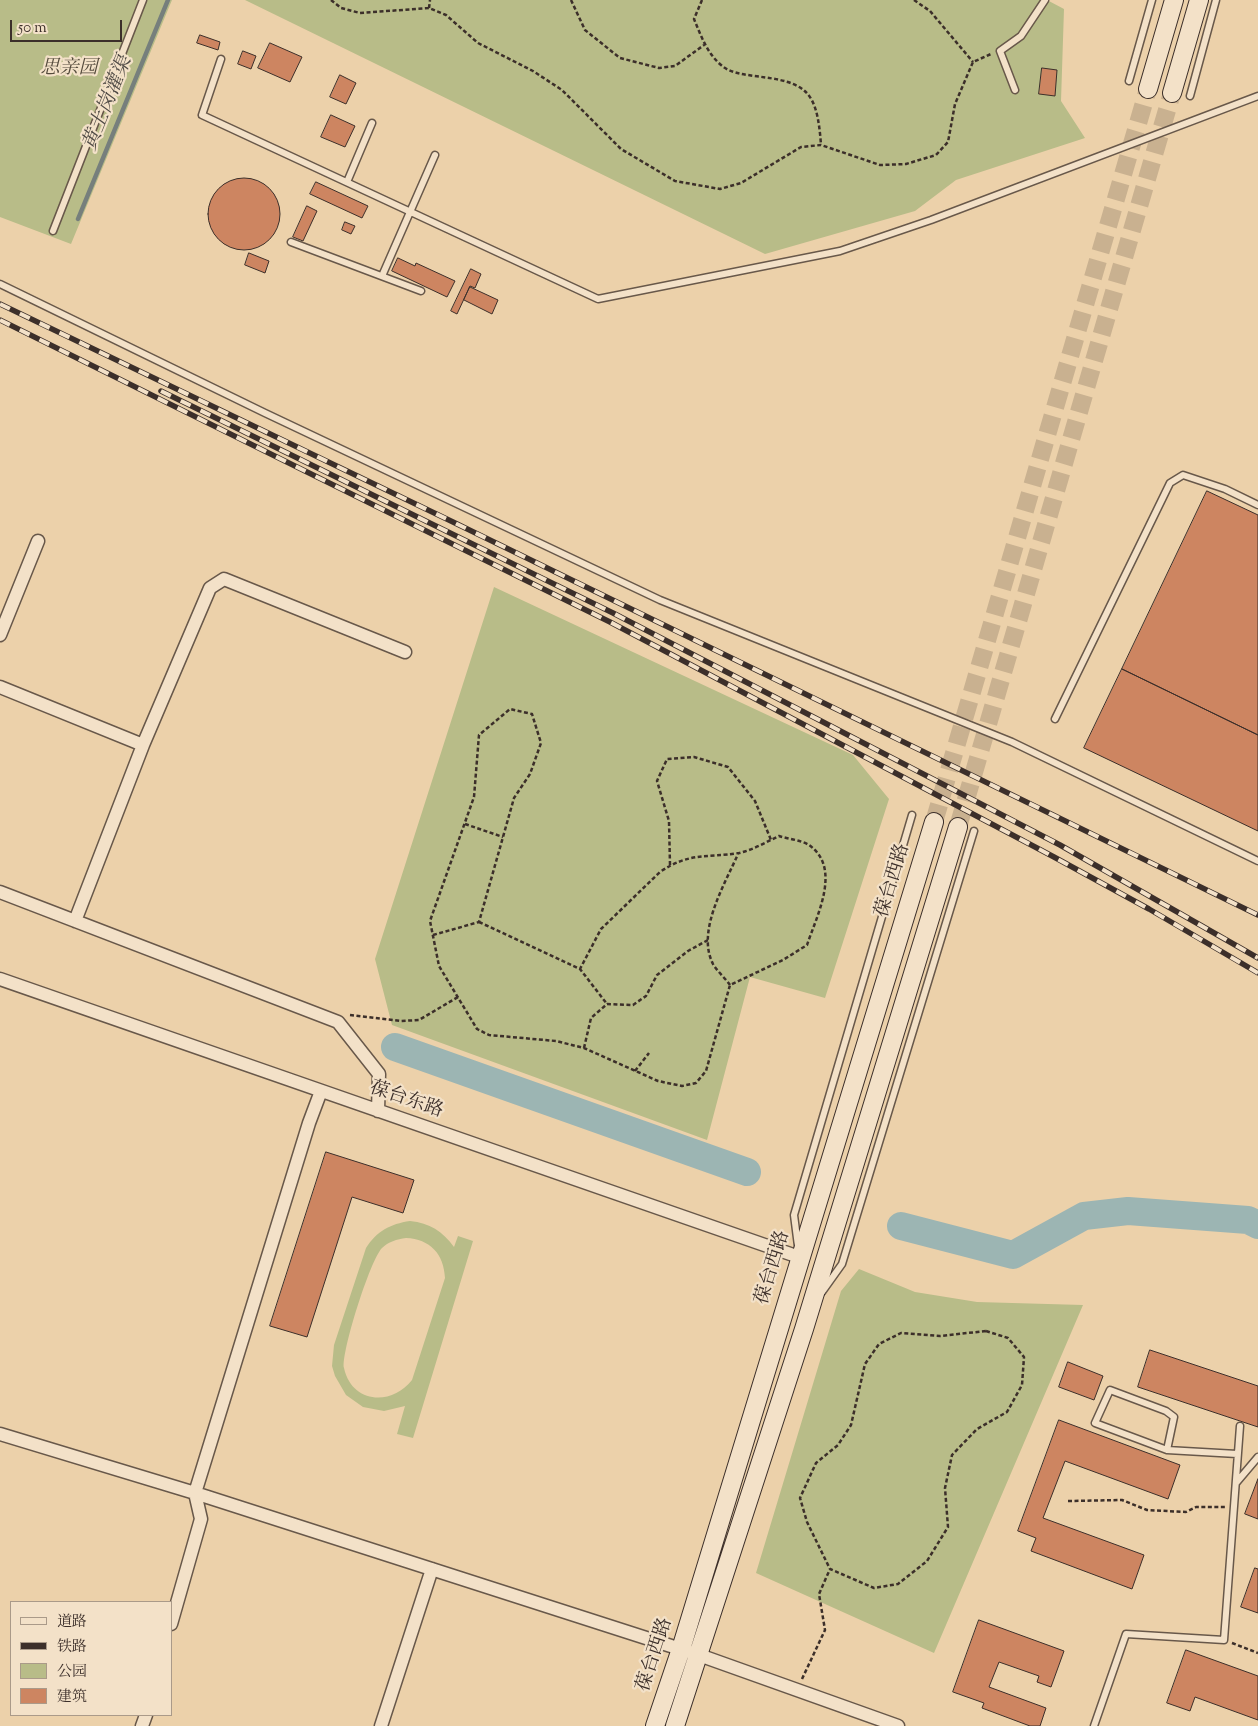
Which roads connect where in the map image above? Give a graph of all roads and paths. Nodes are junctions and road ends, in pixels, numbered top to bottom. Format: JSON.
{"nodes":[{"id":1,"x":143,"y":0,"type":"edge"},
{"id":2,"x":331,"y":0,"type":"edge"},
{"id":3,"x":430,"y":0,"type":"edge"},
{"id":4,"x":571,"y":0,"type":"edge"},
{"id":5,"x":702,"y":0,"type":"edge"},
{"id":6,"x":914,"y":0,"type":"edge"},
{"id":7,"x":1045,"y":0,"type":"edge"},
{"id":8,"x":1152,"y":0,"type":"edge"},
{"id":9,"x":1174,"y":0,"type":"edge"},
{"id":10,"x":1199,"y":0,"type":"edge"},
{"id":11,"x":1216,"y":0,"type":"edge"},
{"id":12,"x":429,"y":8,"type":"junction"},
{"id":13,"x":704,"y":45,"type":"junction"},
{"id":14,"x":1000,"y":51,"type":"junction"},
{"id":15,"x":221,"y":59,"type":"dead end"},
{"id":16,"x":973,"y":62,"type":"junction"},
{"id":17,"x":1129,"y":81,"type":"dead end"},
{"id":18,"x":1148,"y":89,"type":"tunnel mouth"},
{"id":19,"x":1015,"y":90,"type":"dead end"},
{"id":20,"x":1181,"y":95,"type":"joint"},
{"id":21,"x":1258,"y":96,"type":"edge"},
{"id":22,"x":372,"y":123,"type":"dead end"},
{"id":23,"x":821,"y":144,"type":"junction"},
{"id":24,"x":435,"y":155,"type":"dead end"},
{"id":25,"x":347,"y":182,"type":"junction"},
{"id":26,"x":410,"y":212,"type":"junction"},
{"id":27,"x":53,"y":231,"type":"dead end"},
{"id":28,"x":291,"y":242,"type":"dead end"},
{"id":29,"x":382,"y":276,"type":"junction"},
{"id":30,"x":0,"y":284,"type":"edge"},
{"id":31,"x":421,"y":291,"type":"dead end"},
{"id":32,"x":1258,"y":505,"type":"edge"},
{"id":33,"x":38,"y":542,"type":"dead end"},
{"id":34,"x":0,"y":635,"type":"edge"},
{"id":35,"x":405,"y":652,"type":"dead end"},
{"id":36,"x":0,"y":687,"type":"edge"},
{"id":37,"x":1055,"y":720,"type":"dead end"},
{"id":38,"x":143,"y":745,"type":"junction"},
{"id":39,"x":912,"y":815,"type":"dead end"},
{"id":40,"x":934,"y":822,"type":"tunnel mouth"},
{"id":41,"x":465,"y":824,"type":"junction"},
{"id":42,"x":966,"y":829,"type":"tunnel mouth"},
{"id":43,"x":503,"y":837,"type":"junction"},
{"id":44,"x":771,"y":840,"type":"junction"},
{"id":45,"x":738,"y":853,"type":"junction"},
{"id":46,"x":1258,"y":861,"type":"edge"},
{"id":47,"x":670,"y":865,"type":"junction"},
{"id":48,"x":0,"y":892,"type":"edge"},
{"id":49,"x":75,"y":921,"type":"junction"},
{"id":50,"x":479,"y":922,"type":"junction"},
{"id":51,"x":433,"y":935,"type":"junction"},
{"id":52,"x":708,"y":940,"type":"junction"},
{"id":53,"x":580,"y":969,"type":"junction"},
{"id":54,"x":0,"y":979,"type":"edge"},
{"id":55,"x":730,"y":984,"type":"junction"},
{"id":56,"x":458,"y":997,"type":"junction"},
{"id":57,"x":607,"y":1004,"type":"junction"},
{"id":58,"x":347,"y":1015,"type":"dead end"},
{"id":59,"x":584,"y":1048,"type":"junction"},
{"id":60,"x":649,"y":1052,"type":"dead end"},
{"id":61,"x":635,"y":1070,"type":"junction"},
{"id":62,"x":322,"y":1091,"type":"junction"},
{"id":63,"x":378,"y":1111,"type":"junction"},
{"id":64,"x":799,"y":1258,"type":"junction"},
{"id":65,"x":1240,"y":1426,"type":"dead end"},
{"id":66,"x":0,"y":1434,"type":"edge"},
{"id":67,"x":1167,"y":1450,"type":"junction"},
{"id":68,"x":1238,"y":1454,"type":"junction"},
{"id":69,"x":1258,"y":1457,"type":"edge"},
{"id":70,"x":1236,"y":1483,"type":"junction"},
{"id":71,"x":195,"y":1493,"type":"junction"},
{"id":72,"x":1068,"y":1501,"type":"dead end"},
{"id":73,"x":1234,"y":1507,"type":"junction"},
{"id":74,"x":432,"y":1569,"type":"junction"},
{"id":75,"x":830,"y":1569,"type":"junction"},
{"id":76,"x":172,"y":1620,"type":"edge"},
{"id":77,"x":1224,"y":1640,"type":"junction"},
{"id":78,"x":681,"y":1649,"type":"junction"},
{"id":79,"x":1258,"y":1653,"type":"edge"},
{"id":80,"x":700,"y":1654,"type":"junction"},
{"id":81,"x":797,"y":1690,"type":"junction"},
{"id":82,"x":381,"y":1726,"type":"edge"},
{"id":83,"x":655,"y":1726,"type":"edge"},
{"id":84,"x":675,"y":1726,"type":"edge"},
{"id":85,"x":898,"y":1726,"type":"edge"},
{"id":86,"x":1094,"y":1726,"type":"edge"}],
"edges":[{"from":1,"to":27,"type":"lane"},
{"from":2,"to":12,"type":"path"},
{"from":3,"to":12,"type":"path"},
{"from":4,"to":13,"type":"path"},
{"from":5,"to":13,"type":"path"},
{"from":6,"to":16,"type":"path"},
{"from":7,"to":14,"type":"lane"},
{"from":8,"to":17,"type":"lane"},
{"from":9,"to":18,"type":"street"},
{"from":10,"to":20,"type":"street"},
{"from":11,"to":20,"type":"lane"},
{"from":12,"to":23,"type":"path"},
{"from":13,"to":23,"type":"path"},
{"from":14,"to":16,"type":"path"},
{"from":14,"to":19,"type":"lane"},
{"from":15,"to":25,"type":"lane"},
{"from":16,"to":23,"type":"path"},
{"from":21,"to":26,"type":"lane"},
{"from":22,"to":25,"type":"lane"},
{"from":24,"to":26,"type":"lane"},
{"from":25,"to":26,"type":"lane"},
{"from":26,"to":29,"type":"lane"},
{"from":28,"to":29,"type":"lane"},
{"from":29,"to":31,"type":"lane"},
{"from":30,"to":46,"type":"lane"},
{"from":32,"to":37,"type":"lane"},
{"from":33,"to":34,"type":"street"},
{"from":35,"to":38,"type":"street"},
{"from":36,"to":38,"type":"street"},
{"from":38,"to":49,"type":"street"},
{"from":39,"to":64,"type":"lane"},
{"from":40,"to":64,"type":"street","name":"葆台西路"},
{"from":41,"to":43,"type":"path"},
{"from":41,"to":43,"type":"path"},
{"from":41,"to":51,"type":"path"},
{"from":42,"to":80,"type":"street"},
{"from":43,"to":50,"type":"path"},
{"from":44,"to":45,"type":"path"},
{"from":44,"to":47,"type":"path"},
{"from":44,"to":55,"type":"path"},
{"from":45,"to":47,"type":"path"},
{"from":45,"to":52,"type":"path"},
{"from":47,"to":53,"type":"path"},
{"from":48,"to":49,"type":"street"},
{"from":49,"to":63,"type":"street"},
{"from":50,"to":51,"type":"path"},
{"from":50,"to":53,"type":"path"},
{"from":51,"to":56,"type":"path"},
{"from":52,"to":55,"type":"path"},
{"from":52,"to":57,"type":"path"},
{"from":53,"to":57,"type":"path"},
{"from":54,"to":62,"type":"street","name":"葆台东路"},
{"from":55,"to":61,"type":"path"},
{"from":56,"to":58,"type":"path"},
{"from":56,"to":59,"type":"path"},
{"from":57,"to":59,"type":"path"},
{"from":59,"to":61,"type":"path"},
{"from":60,"to":61,"type":"path"},
{"from":62,"to":63,"type":"street","name":"葆台东路"},
{"from":62,"to":71,"type":"street"},
{"from":63,"to":64,"type":"street","name":"葆台东路"},
{"from":64,"to":78,"type":"street","name":"葆台西路"},
{"from":65,"to":68,"type":"lane"},
{"from":66,"to":71,"type":"street"},
{"from":67,"to":67,"type":"lane"},
{"from":67,"to":68,"type":"lane"},
{"from":68,"to":70,"type":"lane"},
{"from":69,"to":70,"type":"lane"},
{"from":70,"to":73,"type":"lane"},
{"from":71,"to":74,"type":"street"},
{"from":71,"to":76,"type":"street"},
{"from":72,"to":73,"type":"path"},
{"from":73,"to":77,"type":"lane"},
{"from":74,"to":78,"type":"street"},
{"from":74,"to":82,"type":"street"},
{"from":75,"to":75,"type":"path"},
{"from":75,"to":81,"type":"path"},
{"from":77,"to":79,"type":"path"},
{"from":77,"to":86,"type":"lane"},
{"from":78,"to":80,"type":"street"},
{"from":78,"to":83,"type":"street","name":"葆台西路"},
{"from":80,"to":81,"type":"street"},
{"from":80,"to":84,"type":"street"},
{"from":81,"to":85,"type":"street"}]}
